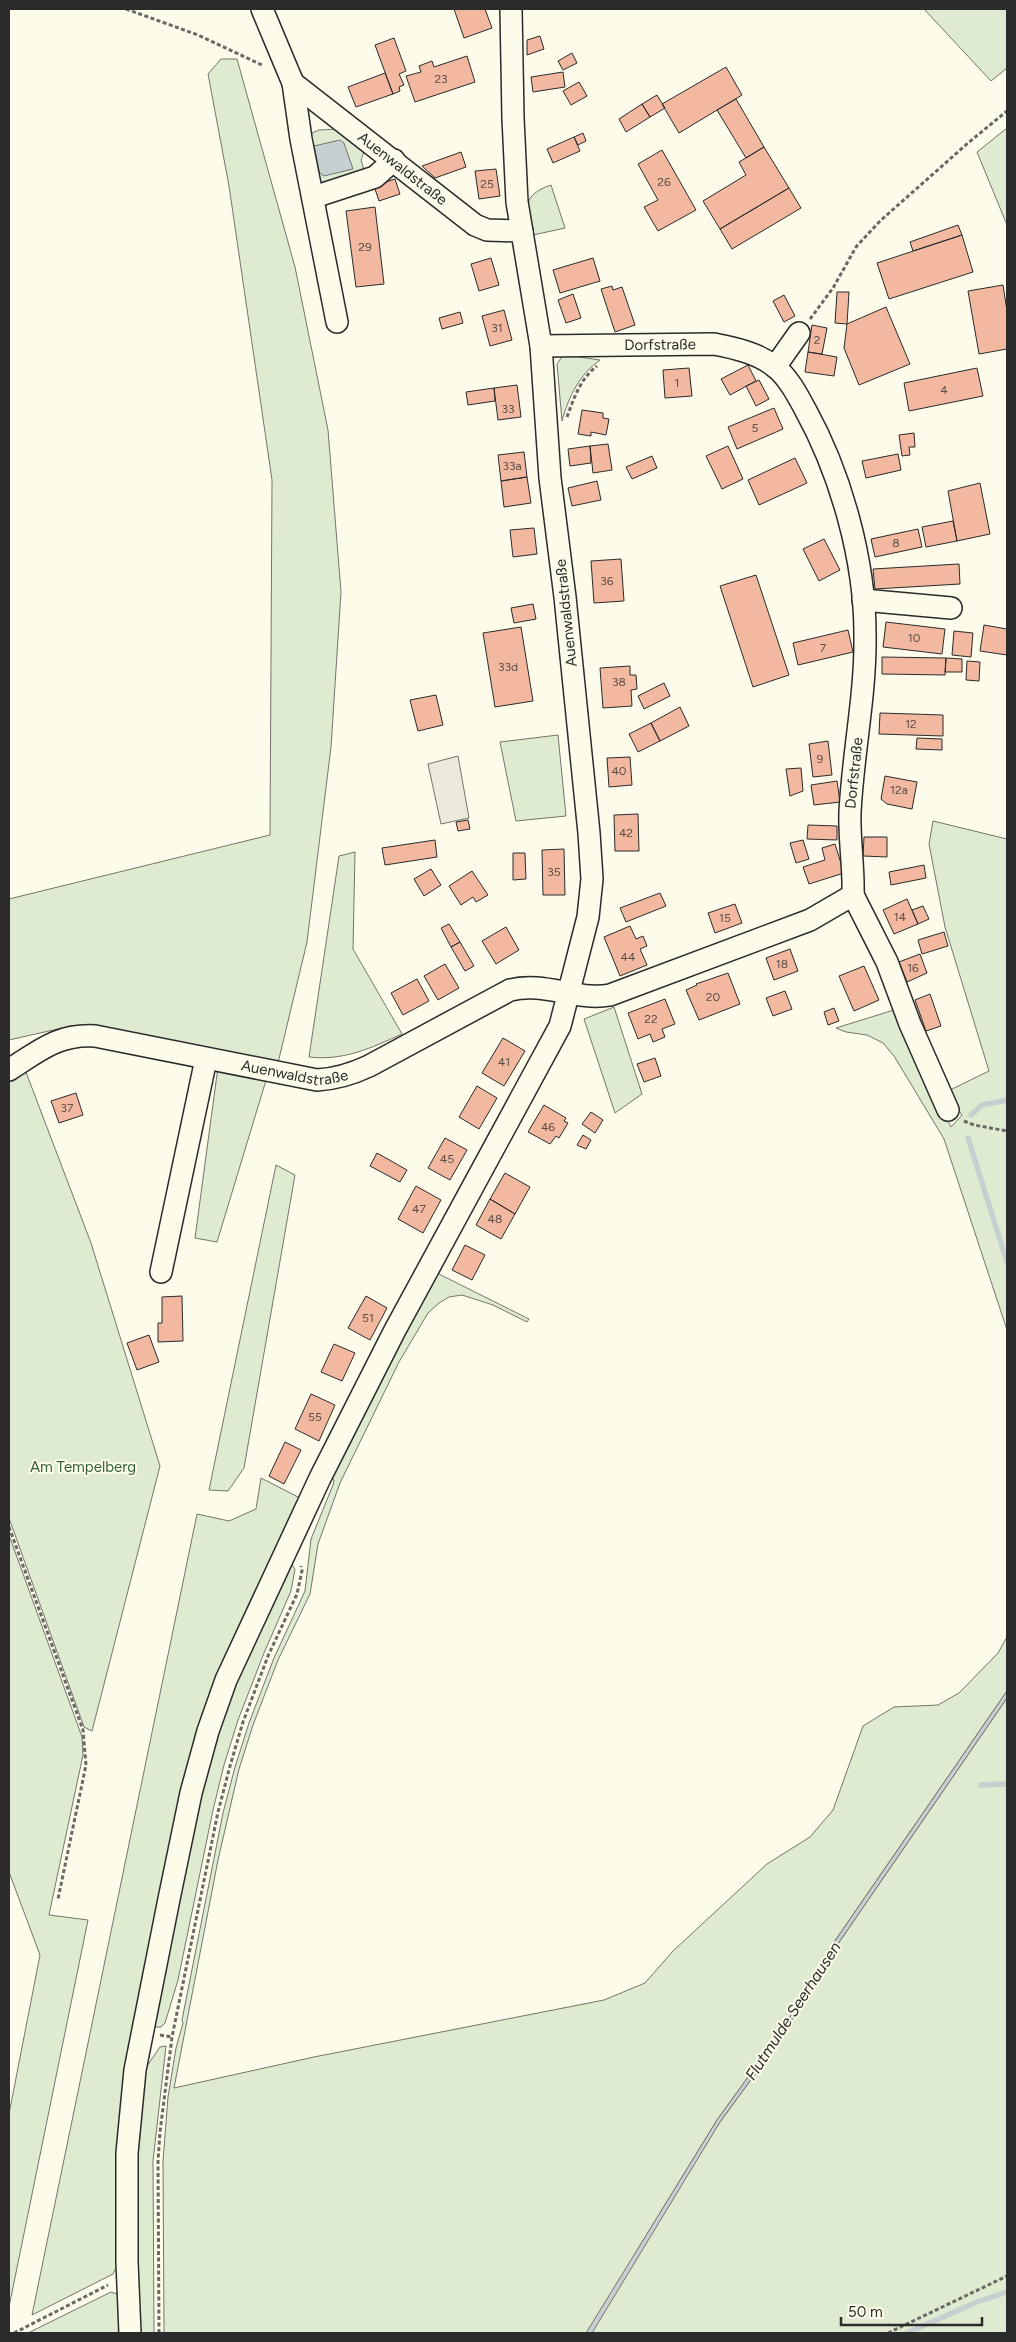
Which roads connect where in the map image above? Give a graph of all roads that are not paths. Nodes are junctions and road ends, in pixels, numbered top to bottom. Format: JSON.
{"nodes":[{"id":1,"x":262,"y":9,"type":"edge"},
{"id":2,"x":512,"y":9,"type":"edge"},
{"id":3,"x":293,"y":83,"type":"junction"},
{"id":4,"x":394,"y":160,"type":"junction"},
{"id":5,"x":314,"y":197,"type":"junction"},
{"id":6,"x":522,"y":230,"type":"junction"},
{"id":7,"x":337,"y":322,"type":"dead end"},
{"id":8,"x":799,"y":333,"type":"road end"},
{"id":9,"x":541,"y":346,"type":"junction"},
{"id":10,"x":775,"y":367,"type":"junction"},
{"id":11,"x":863,"y":600,"type":"junction"},
{"id":12,"x":950,"y":608,"type":"dead end"},
{"id":13,"x":853,"y":895,"type":"junction"},
{"id":14,"x":569,"y":994,"type":"junction"},
{"id":15,"x":206,"y":1059,"type":"junction"},
{"id":16,"x":9,"y":1070,"type":"edge"},
{"id":17,"x":948,"y":1110,"type":"road end"},
{"id":18,"x":161,"y":1272,"type":"dead end"},
{"id":19,"x":130,"y":2333,"type":"edge"}],
"edges":[{"from":1,"to":3,"type":"street"},
{"from":2,"to":6,"type":"street","name":"Auenwaldstraße"},
{"from":3,"to":4,"type":"street","name":"Auenwaldstraße"},
{"from":3,"to":5,"type":"street"},
{"from":4,"to":5,"type":"street"},
{"from":4,"to":6,"type":"street","name":"Auenwaldstraße"},
{"from":5,"to":7,"type":"street"},
{"from":6,"to":9,"type":"street","name":"Auenwaldstraße"},
{"from":8,"to":10,"type":"street"},
{"from":9,"to":10,"type":"street","name":"Dorfstraße"},
{"from":9,"to":14,"type":"street","name":"Auenwaldstraße"},
{"from":10,"to":11,"type":"street","name":"Dorfstraße"},
{"from":11,"to":12,"type":"street"},
{"from":11,"to":13,"type":"street","name":"Dorfstraße"},
{"from":13,"to":14,"type":"street"},
{"from":13,"to":17,"type":"street"},
{"from":14,"to":15,"type":"street","name":"Auenwaldstraße"},
{"from":14,"to":19,"type":"street","name":"Auenwaldstraße"},
{"from":15,"to":16,"type":"street","name":"Auenwaldstraße"},
{"from":15,"to":18,"type":"street"}]}
